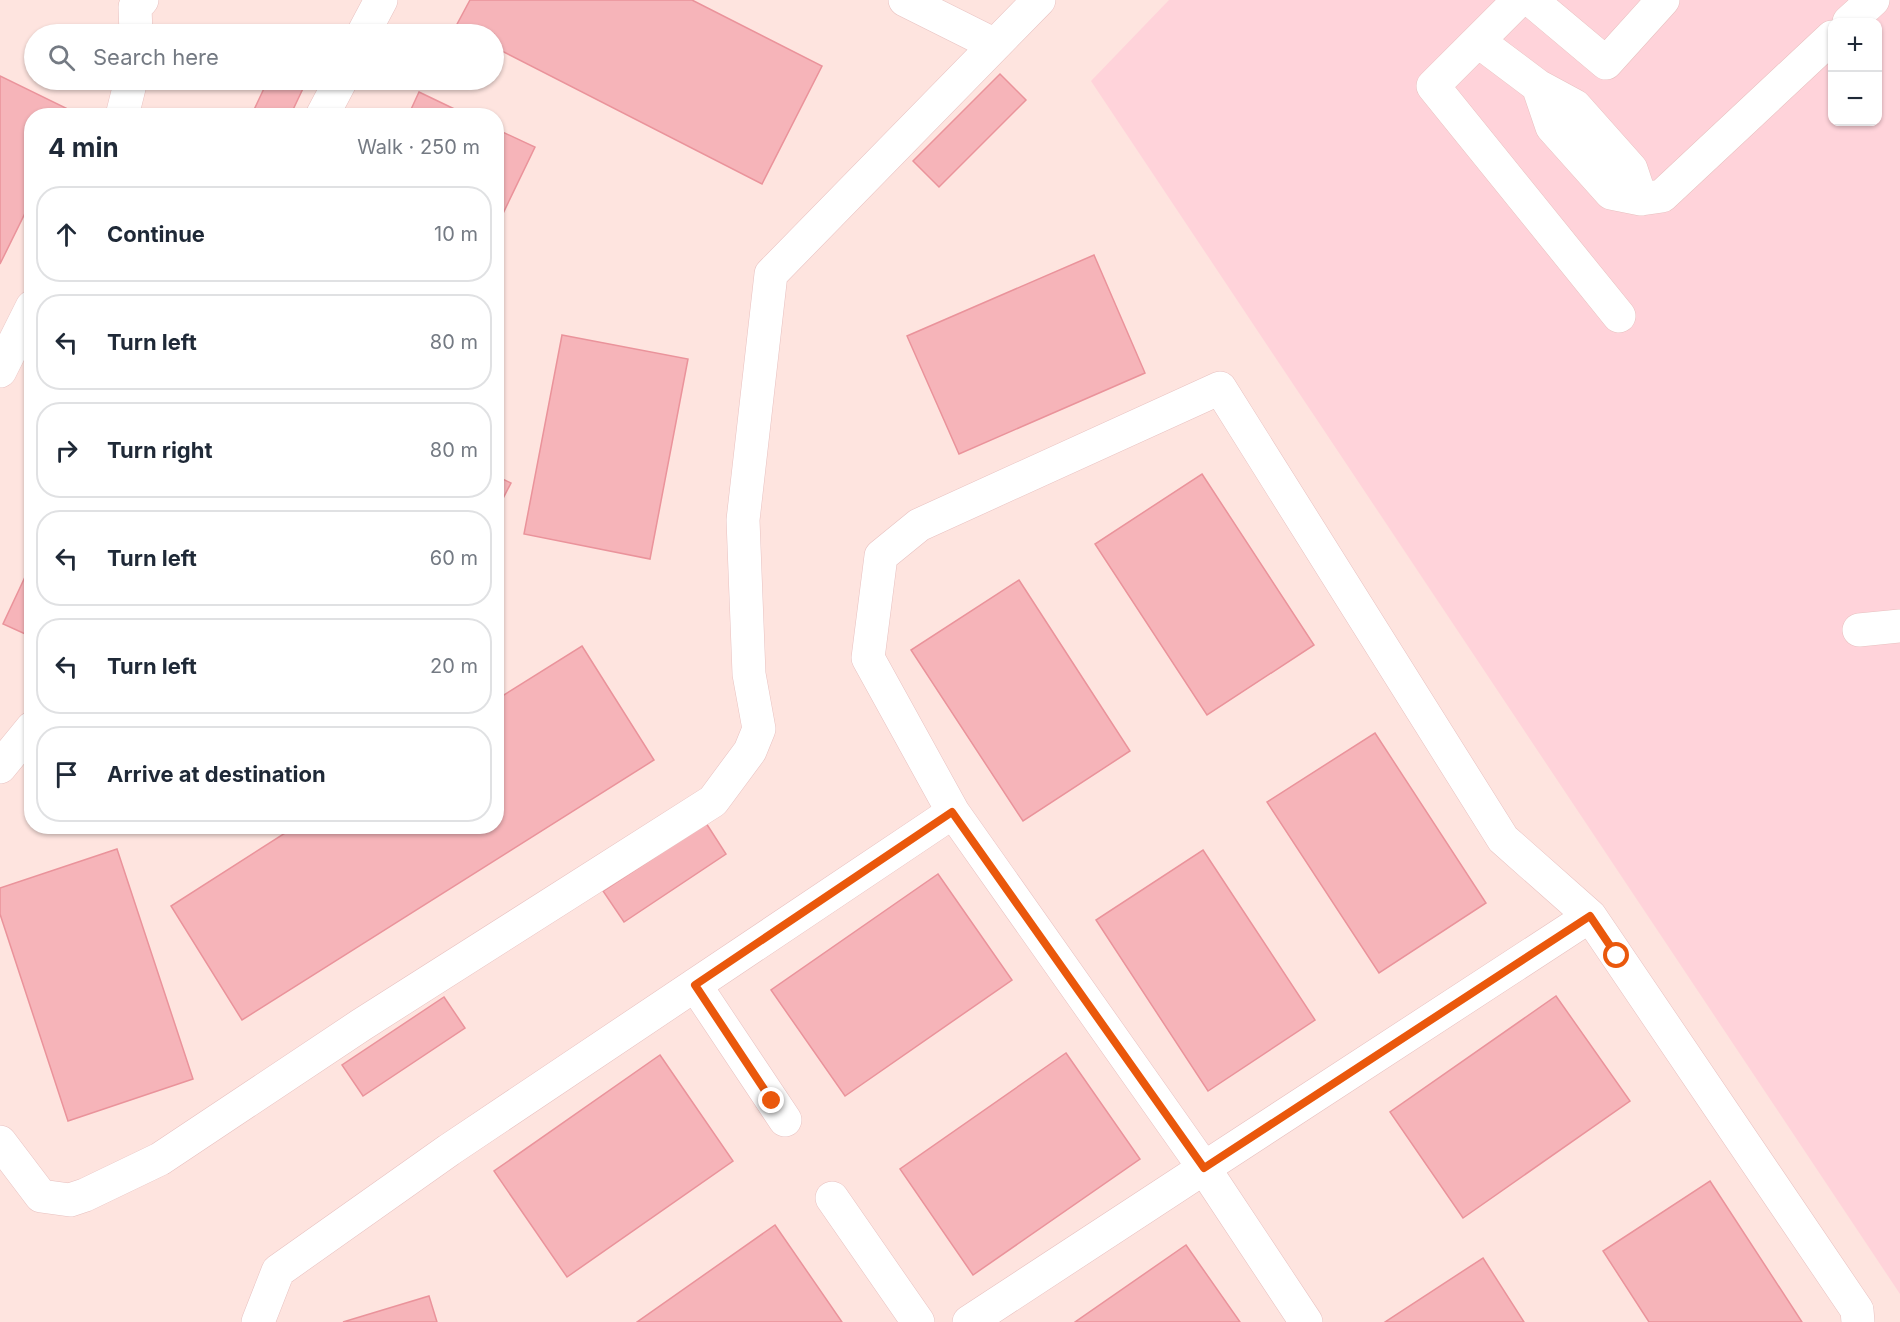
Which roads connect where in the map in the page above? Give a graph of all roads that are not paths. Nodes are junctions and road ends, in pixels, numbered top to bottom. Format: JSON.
{"nodes":[{"id":1,"x":142,"y":0,"type":"edge"},
{"id":2,"x":381,"y":0,"type":"edge"},
{"id":3,"x":905,"y":0,"type":"edge"},
{"id":4,"x":1039,"y":0,"type":"edge"},
{"id":5,"x":1519,"y":0,"type":"edge"},
{"id":6,"x":1531,"y":0,"type":"edge"},
{"id":7,"x":1663,"y":0,"type":"edge"},
{"id":8,"x":1873,"y":0,"type":"edge"},
{"id":9,"x":1853,"y":18,"type":"edge"},
{"id":10,"x":136,"y":24,"type":"edge"},
{"id":11,"x":368,"y":24,"type":"edge"},
{"id":12,"x":1478,"y":41,"type":"junction"},
{"id":13,"x":1828,"y":42,"type":"edge"},
{"id":14,"x":995,"y":45,"type":"junction"},
{"id":15,"x":128,"y":90,"type":"edge"},
{"id":16,"x":336,"y":90,"type":"edge"},
{"id":17,"x":124,"y":108,"type":"edge"},
{"id":18,"x":326,"y":108,"type":"edge"},
{"id":19,"x":1619,"y":316,"type":"dead end"},
{"id":20,"x":24,"y":323,"type":"edge"},
{"id":21,"x":0,"y":371,"type":"edge"},
{"id":22,"x":1900,"y":626,"type":"edge"},
{"id":23,"x":1858,"y":630,"type":"dead end"},
{"id":24,"x":24,"y":738,"type":"edge"},
{"id":25,"x":0,"y":767,"type":"edge"},
{"id":26,"x":952,"y":812,"type":"junction"},
{"id":27,"x":1590,"y":916,"type":"junction"},
{"id":28,"x":695,"y":985,"type":"junction"},
{"id":29,"x":785,"y":1120,"type":"dead end"},
{"id":30,"x":0,"y":1142,"type":"edge"},
{"id":31,"x":1204,"y":1168,"type":"junction"},
{"id":32,"x":832,"y":1198,"type":"dead end"},
{"id":33,"x":258,"y":1322,"type":"edge"},
{"id":34,"x":918,"y":1322,"type":"edge"},
{"id":35,"x":969,"y":1322,"type":"edge"},
{"id":36,"x":1306,"y":1322,"type":"edge"},
{"id":37,"x":1858,"y":1322,"type":"edge"}],
"edges":[{"from":1,"to":10,"type":"lane"},
{"from":2,"to":11,"type":"lane"},
{"from":3,"to":14,"type":"lane"},
{"from":4,"to":14,"type":"lane"},
{"from":5,"to":12,"type":"lane"},
{"from":6,"to":7,"type":"lane"},
{"from":8,"to":9,"type":"lane"},
{"from":12,"to":13,"type":"lane"},
{"from":12,"to":19,"type":"lane"},
{"from":14,"to":30,"type":"lane"},
{"from":15,"to":17,"type":"lane"},
{"from":16,"to":18,"type":"lane"},
{"from":20,"to":21,"type":"lane"},
{"from":22,"to":23,"type":"lane"},
{"from":24,"to":25,"type":"lane"},
{"from":26,"to":27,"type":"lane"},
{"from":26,"to":28,"type":"lane"},
{"from":26,"to":31,"type":"lane"},
{"from":27,"to":31,"type":"lane"},
{"from":27,"to":37,"type":"lane"},
{"from":28,"to":29,"type":"lane"},
{"from":28,"to":33,"type":"lane"},
{"from":31,"to":35,"type":"lane"},
{"from":31,"to":36,"type":"lane"},
{"from":32,"to":34,"type":"lane"}]}
